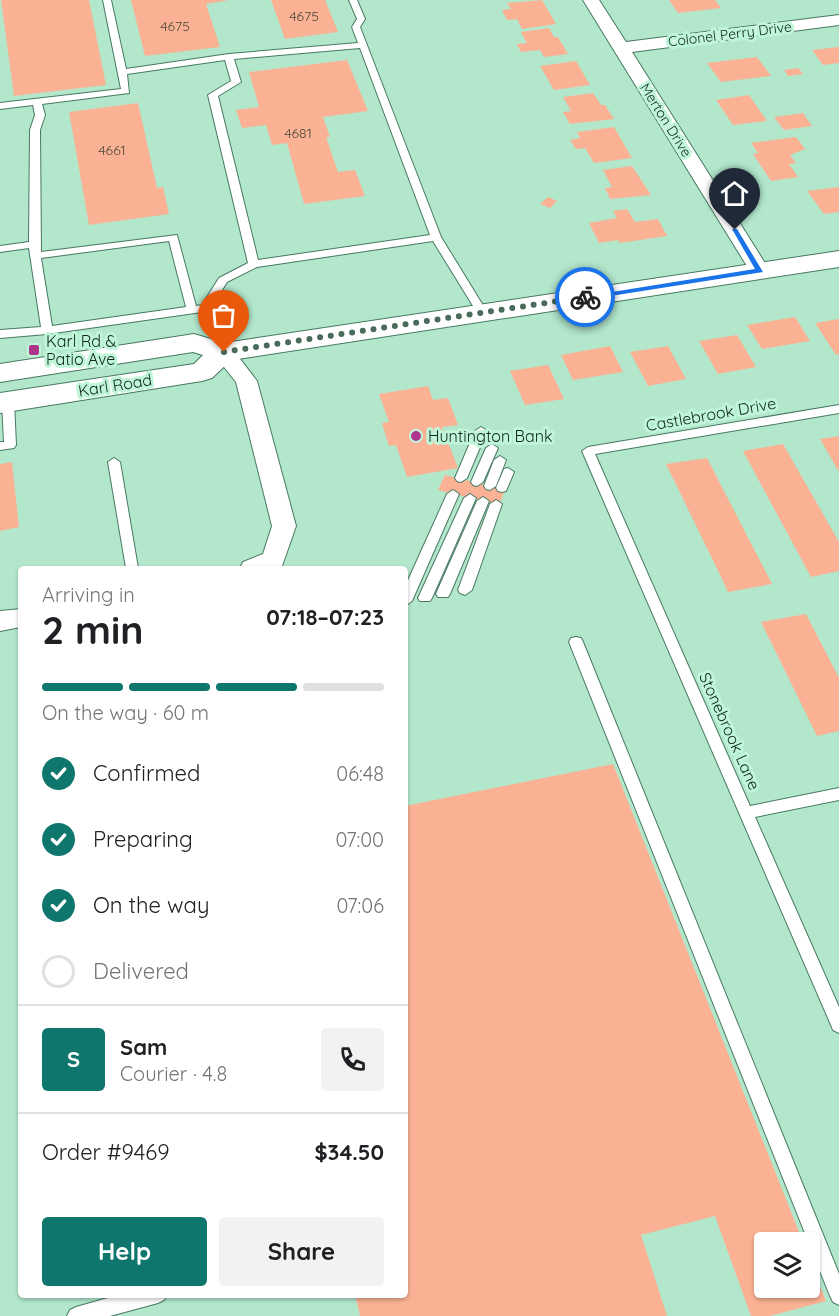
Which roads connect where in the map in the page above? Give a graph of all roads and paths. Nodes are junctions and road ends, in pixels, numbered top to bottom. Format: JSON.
{"nodes":[{"id":1,"x":108,"y":0,"type":"edge"},
{"id":2,"x":353,"y":0,"type":"edge"},
{"id":3,"x":591,"y":0,"type":"edge"},
{"id":4,"x":839,"y":20,"type":"edge"},
{"id":5,"x":363,"y":45,"type":"junction"},
{"id":6,"x":620,"y":48,"type":"junction"},
{"id":7,"x":229,"y":57,"type":"junction"},
{"id":8,"x":122,"y":72,"type":"junction"},
{"id":9,"x":37,"y":102,"type":"junction"},
{"id":10,"x":0,"y":106,"type":"edge"},
{"id":11,"x":436,"y":237,"type":"junction"},
{"id":12,"x":34,"y":244,"type":"junction"},
{"id":13,"x":0,"y":249,"type":"edge"},
{"id":14,"x":36,"y":256,"type":"junction"},
{"id":15,"x":839,"y":259,"type":"edge"},
{"id":16,"x":254,"y":264,"type":"junction"},
{"id":17,"x":760,"y":270,"type":"junction"},
{"id":18,"x":207,"y":308,"type":"junction"},
{"id":19,"x":192,"y":310,"type":"junction"},
{"id":20,"x":482,"y":312,"type":"junction"},
{"id":21,"x":47,"y":330,"type":"junction"},
{"id":22,"x":0,"y":334,"type":"edge"},
{"id":23,"x":224,"y":352,"type":"junction"},
{"id":24,"x":0,"y":373,"type":"edge"},
{"id":25,"x":4,"y":402,"type":"edge"},
{"id":26,"x":839,"y":409,"type":"edge"},
{"id":27,"x":481,"y":431,"type":"dead end"},
{"id":28,"x":5,"y":445,"type":"edge"},
{"id":29,"x":492,"y":448,"type":"dead end"},
{"id":30,"x":588,"y":451,"type":"joint"},
{"id":31,"x":500,"y":460,"type":"dead end"},
{"id":32,"x":114,"y":462,"type":"dead end"},
{"id":33,"x":508,"y":472,"type":"dead end"},
{"id":34,"x":461,"y":478,"type":"dead end"},
{"id":35,"x":489,"y":485,"type":"junction"},
{"id":36,"x":453,"y":494,"type":"dead end"},
{"id":37,"x":496,"y":504,"type":"dead end"},
{"id":38,"x":132,"y":566,"type":"edge"},
{"id":39,"x":257,"y":566,"type":"edge"},
{"id":40,"x":465,"y":590,"type":"dead end"},
{"id":41,"x":408,"y":594,"type":"edge"},
{"id":42,"x":443,"y":594,"type":"dead end"},
{"id":43,"x":425,"y":597,"type":"dead end"},
{"id":44,"x":18,"y":618,"type":"edge"},
{"id":45,"x":0,"y":621,"type":"edge"},
{"id":46,"x":576,"y":642,"type":"dead end"},
{"id":47,"x":839,"y":794,"type":"edge"},
{"id":48,"x":746,"y":813,"type":"junction"},
{"id":49,"x":839,"y":1025,"type":"edge"},
{"id":50,"x":839,"y":1296,"type":"edge"},
{"id":51,"x":143,"y":1298,"type":"edge"},
{"id":52,"x":76,"y":1316,"type":"edge"}],
"edges":[{"from":1,"to":8,"type":"lane"},
{"from":2,"to":5,"type":"lane"},
{"from":3,"to":6,"type":"street","name":"Merton Drive"},
{"from":4,"to":6,"type":"street","name":"Colonel Perry Drive"},
{"from":5,"to":7,"type":"lane"},
{"from":5,"to":11,"type":"lane"},
{"from":6,"to":17,"type":"street","name":"Merton Drive"},
{"from":7,"to":8,"type":"lane"},
{"from":7,"to":16,"type":"lane"},
{"from":8,"to":9,"type":"lane"},
{"from":9,"to":10,"type":"lane"},
{"from":9,"to":12,"type":"lane"},
{"from":11,"to":16,"type":"lane"},
{"from":11,"to":20,"type":"lane"},
{"from":12,"to":13,"type":"lane"},
{"from":12,"to":14,"type":"lane"},
{"from":14,"to":19,"type":"lane"},
{"from":14,"to":21,"type":"lane"},
{"from":15,"to":17,"type":"main road","name":"Karl Road"},
{"from":16,"to":18,"type":"lane"},
{"from":17,"to":20,"type":"main road","name":"Karl Road"},
{"from":18,"to":19,"type":"lane"},
{"from":18,"to":23,"type":"lane"},
{"from":19,"to":21,"type":"lane"},
{"from":20,"to":23,"type":"main road","name":"Karl Road"},
{"from":21,"to":22,"type":"lane"},
{"from":23,"to":24,"type":"main road","name":"Karl Road"},
{"from":23,"to":25,"type":"main road","name":"Karl Road"},
{"from":23,"to":39,"type":"street"},
{"from":25,"to":28,"type":"lane"},
{"from":26,"to":30,"type":"lane","name":"Castlebrook Drive"},
{"from":27,"to":34,"type":"lane"},
{"from":29,"to":35,"type":"lane"},
{"from":30,"to":48,"type":"lane","name":"Stonebrook Lane"},
{"from":31,"to":35,"type":"lane"},
{"from":32,"to":38,"type":"lane"},
{"from":33,"to":35,"type":"lane"},
{"from":36,"to":41,"type":"lane"},
{"from":37,"to":40,"type":"lane"},
{"from":42,"to":43,"type":"lane"},
{"from":44,"to":45,"type":"street"},
{"from":46,"to":50,"type":"lane"},
{"from":47,"to":48,"type":"lane"},
{"from":48,"to":49,"type":"lane","name":"Stonebrook Lane"},
{"from":51,"to":52,"type":"lane"}]}
